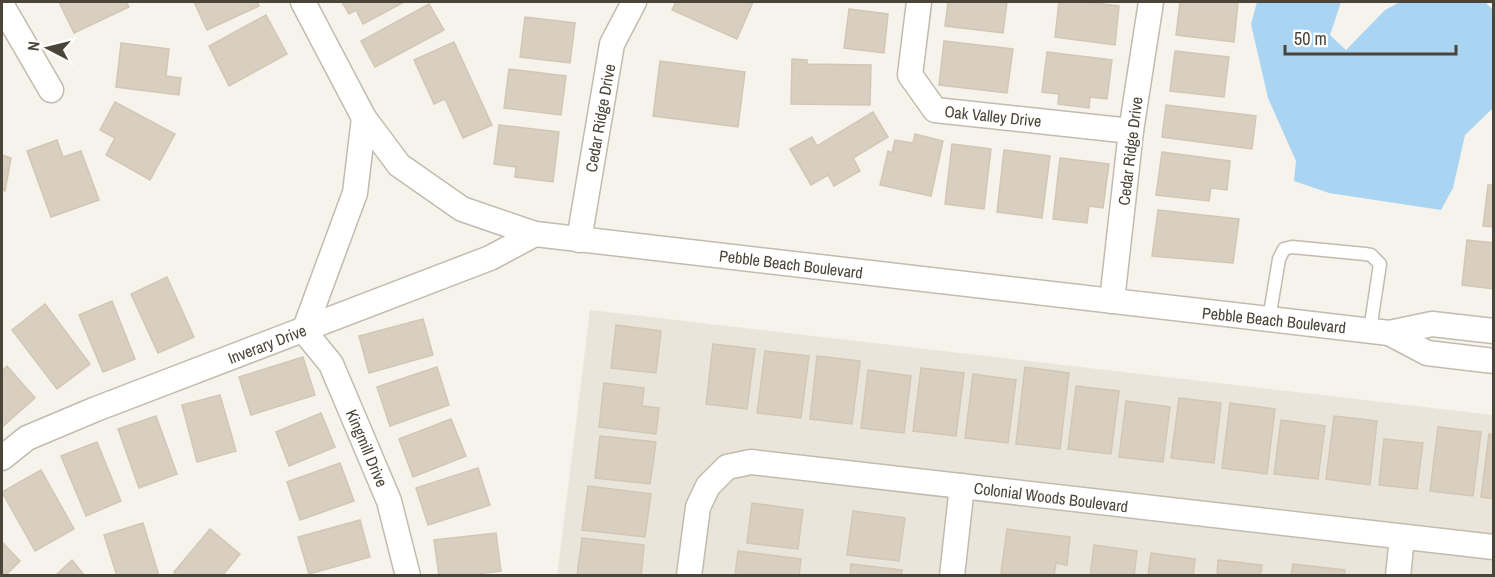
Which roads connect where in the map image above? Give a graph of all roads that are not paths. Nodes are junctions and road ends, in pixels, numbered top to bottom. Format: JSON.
{"nodes":[{"id":1,"x":303,"y":2,"type":"edge"},
{"id":2,"x":634,"y":2,"type":"edge"},
{"id":3,"x":920,"y":2,"type":"edge"},
{"id":4,"x":1151,"y":2,"type":"edge"},
{"id":5,"x":8,"y":7,"type":"edge"},
{"id":6,"x":51,"y":90,"type":"dead end"},
{"id":7,"x":364,"y":118,"type":"junction"},
{"id":8,"x":1131,"y":131,"type":"junction"},
{"id":9,"x":535,"y":234,"type":"junction"},
{"id":10,"x":579,"y":240,"type":"junction"},
{"id":11,"x":1112,"y":302,"type":"junction"},
{"id":12,"x":1269,"y":319,"type":"junction"},
{"id":13,"x":304,"y":330,"type":"junction"},
{"id":14,"x":1494,"y":331,"type":"edge"},
{"id":15,"x":1379,"y":332,"type":"junction"},
{"id":16,"x":1494,"y":361,"type":"edge"},
{"id":17,"x":2,"y":458,"type":"edge"},
{"id":18,"x":962,"y":486,"type":"junction"},
{"id":19,"x":1402,"y":537,"type":"junction"},
{"id":20,"x":1494,"y":547,"type":"edge"},
{"id":21,"x":408,"y":576,"type":"edge"},
{"id":22,"x":690,"y":576,"type":"edge"},
{"id":23,"x":952,"y":576,"type":"edge"},
{"id":24,"x":1398,"y":576,"type":"edge"}],
"edges":[{"from":1,"to":7,"type":"street","name":"Pebble Beach Boulevard"},
{"from":2,"to":10,"type":"street","name":"Cedar Ridge Drive"},
{"from":3,"to":8,"type":"street","name":"Oak Valley Drive"},
{"from":4,"to":8,"type":"street","name":"Cedar Ridge Drive"},
{"from":5,"to":6,"type":"street"},
{"from":7,"to":9,"type":"street","name":"Pebble Beach Boulevard"},
{"from":7,"to":13,"type":"street"},
{"from":8,"to":11,"type":"street","name":"Cedar Ridge Drive"},
{"from":9,"to":10,"type":"street","name":"Pebble Beach Boulevard"},
{"from":9,"to":13,"type":"street","name":"Inverary Drive"},
{"from":10,"to":11,"type":"street","name":"Pebble Beach Boulevard"},
{"from":11,"to":12,"type":"street","name":"Pebble Beach Boulevard"},
{"from":12,"to":15,"type":"street","name":"Pebble Beach Boulevard"},
{"from":12,"to":15,"type":"lane"},
{"from":13,"to":17,"type":"street","name":"Inverary Drive"},
{"from":13,"to":21,"type":"street","name":"Kingmill Drive"},
{"from":14,"to":15,"type":"street","name":"Pebble Beach Boulevard"},
{"from":15,"to":16,"type":"street","name":"Pebble Beach Boulevard"},
{"from":18,"to":19,"type":"street","name":"Colonial Woods Boulevard"},
{"from":18,"to":22,"type":"street","name":"Colonial Woods Boulevard"},
{"from":18,"to":23,"type":"street"},
{"from":19,"to":20,"type":"street","name":"Colonial Woods Boulevard"},
{"from":19,"to":24,"type":"street"}]}
